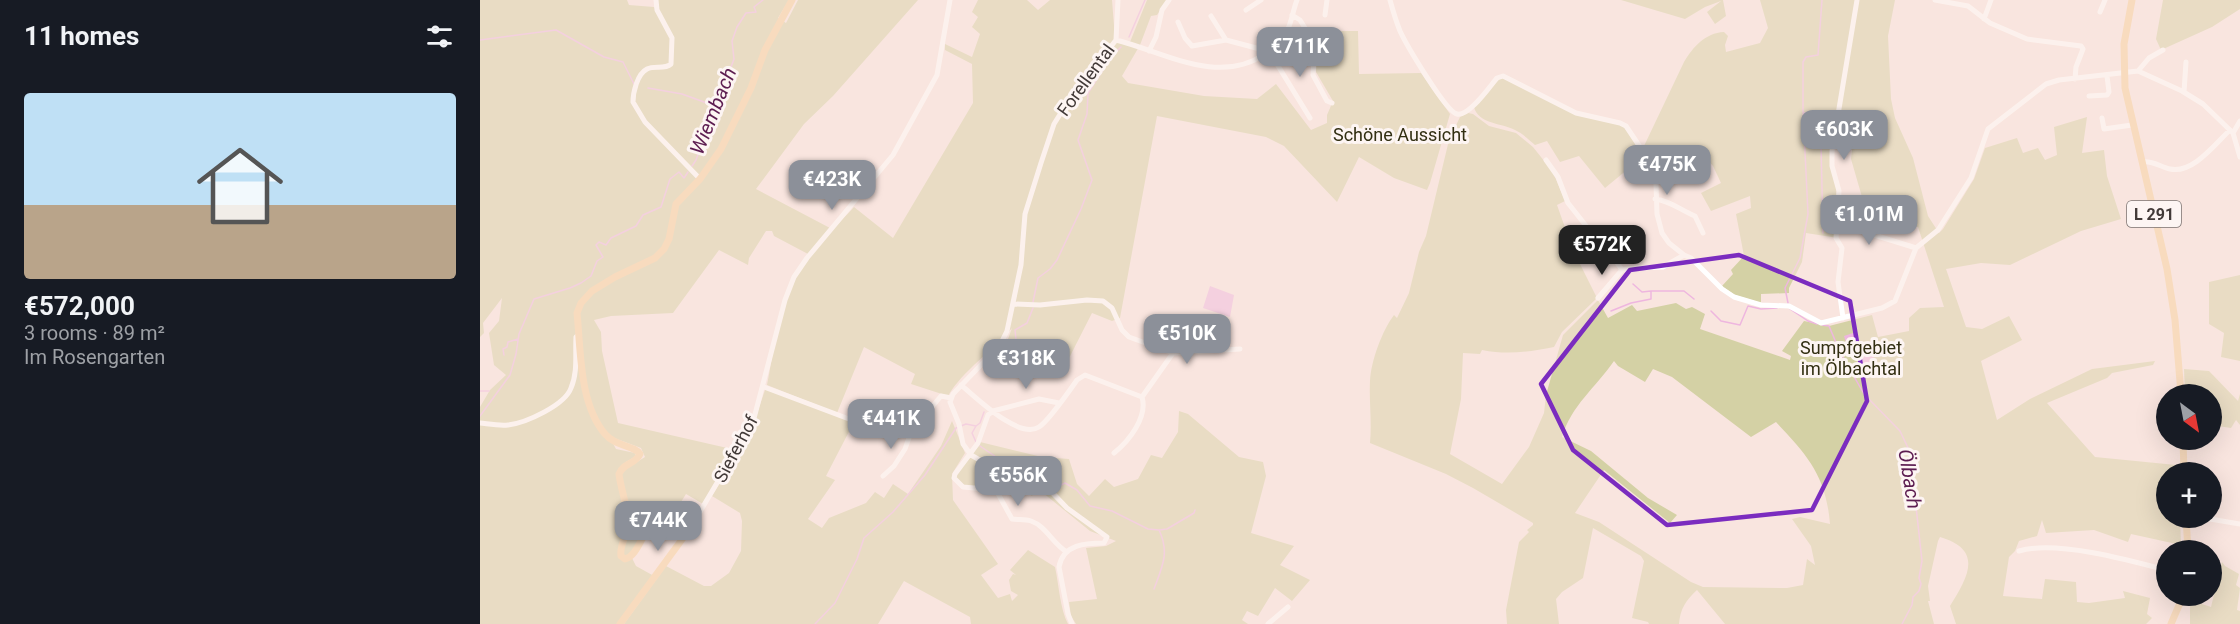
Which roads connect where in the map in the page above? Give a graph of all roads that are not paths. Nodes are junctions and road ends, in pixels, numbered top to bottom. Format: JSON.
{"nodes":[{"id":1,"x":656,"y":0,"type":"edge"},
{"id":2,"x":792,"y":0,"type":"edge"},
{"id":3,"x":950,"y":0,"type":"edge"},
{"id":4,"x":1118,"y":0,"type":"edge"},
{"id":5,"x":1169,"y":0,"type":"edge"},
{"id":6,"x":1261,"y":0,"type":"edge"},
{"id":7,"x":1297,"y":0,"type":"edge"},
{"id":8,"x":1328,"y":0,"type":"edge"},
{"id":9,"x":1390,"y":0,"type":"edge"},
{"id":10,"x":1857,"y":0,"type":"edge"},
{"id":11,"x":1935,"y":0,"type":"edge"},
{"id":12,"x":1991,"y":0,"type":"edge"},
{"id":13,"x":2105,"y":0,"type":"edge"},
{"id":14,"x":2132,"y":0,"type":"edge"},
{"id":15,"x":1246,"y":10,"type":"dead end"},
{"id":16,"x":2100,"y":12,"type":"dead end"},
{"id":17,"x":1292,"y":15,"type":"junction"},
{"id":18,"x":1325,"y":15,"type":"dead end"},
{"id":19,"x":1211,"y":16,"type":"dead end"},
{"id":20,"x":1984,"y":19,"type":"junction"},
{"id":21,"x":1178,"y":22,"type":"dead end"},
{"id":22,"x":1116,"y":40,"type":"junction"},
{"id":23,"x":1227,"y":40,"type":"junction"},
{"id":24,"x":2163,"y":50,"type":"dead end"},
{"id":25,"x":1149,"y":51,"type":"junction"},
{"id":26,"x":1267,"y":52,"type":"junction"},
{"id":27,"x":2186,"y":62,"type":"dead end"},
{"id":28,"x":2138,"y":71,"type":"junction"},
{"id":29,"x":2124,"y":73,"type":"junction"},
{"id":30,"x":2107,"y":76,"type":"junction"},
{"id":31,"x":2075,"y":79,"type":"junction"},
{"id":32,"x":2184,"y":92,"type":"junction"},
{"id":33,"x":2089,"y":96,"type":"dead end"},
{"id":34,"x":1332,"y":103,"type":"dead end"},
{"id":35,"x":1310,"y":118,"type":"dead end"},
{"id":36,"x":2102,"y":118,"type":"dead end"},
{"id":37,"x":2240,"y":121,"type":"edge"},
{"id":38,"x":2132,"y":125,"type":"junction"},
{"id":39,"x":2231,"y":132,"type":"junction"},
{"id":40,"x":2240,"y":157,"type":"edge"},
{"id":41,"x":1546,"y":160,"type":"dead end"},
{"id":42,"x":2142,"y":162,"type":"junction"},
{"id":43,"x":700,"y":179,"type":"junction"},
{"id":44,"x":1655,"y":199,"type":"junction"},
{"id":45,"x":1860,"y":199,"type":"dead end"},
{"id":46,"x":1703,"y":233,"type":"dead end"},
{"id":47,"x":1916,"y":248,"type":"junction"},
{"id":48,"x":1684,"y":255,"type":"junction"},
{"id":49,"x":1622,"y":270,"type":"junction"},
{"id":50,"x":1598,"y":298,"type":"dead end"},
{"id":51,"x":1013,"y":304,"type":"junction"},
{"id":52,"x":1843,"y":318,"type":"junction"},
{"id":53,"x":579,"y":334,"type":"junction"},
{"id":54,"x":1240,"y":349,"type":"dead end"},
{"id":55,"x":1173,"y":353,"type":"junction"},
{"id":56,"x":2180,"y":384,"type":"edge"},
{"id":57,"x":962,"y":385,"type":"junction"},
{"id":58,"x":764,"y":387,"type":"junction"},
{"id":59,"x":1142,"y":397,"type":"junction"},
{"id":60,"x":951,"y":398,"type":"junction"},
{"id":61,"x":1059,"y":403,"type":"junction"},
{"id":62,"x":993,"y":411,"type":"junction"},
{"id":63,"x":480,"y":423,"type":"edge"},
{"id":64,"x":911,"y":432,"type":"junction"},
{"id":65,"x":1114,"y":453,"type":"dead end"},
{"id":66,"x":971,"y":455,"type":"junction"},
{"id":67,"x":883,"y":476,"type":"dead end"},
{"id":68,"x":2222,"y":521,"type":"edge"},
{"id":69,"x":2240,"y":524,"type":"edge"},
{"id":70,"x":683,"y":537,"type":"junction"},
{"id":71,"x":2019,"y":551,"type":"dead end"},
{"id":72,"x":1067,"y":552,"type":"junction"},
{"id":73,"x":2156,"y":568,"type":"edge"},
{"id":74,"x":2179,"y":606,"type":"edge"},
{"id":75,"x":1288,"y":607,"type":"dead end"},
{"id":76,"x":620,"y":624,"type":"edge"},
{"id":77,"x":1072,"y":624,"type":"edge"},
{"id":78,"x":1268,"y":624,"type":"edge"},
{"id":79,"x":2171,"y":624,"type":"edge"}],
"edges":[{"from":1,"to":43,"type":"street"},
{"from":2,"to":43,"type":"main road"},
{"from":3,"to":58,"type":"street","name":"Sieferhof"},
{"from":4,"to":22,"type":"street","name":"Forellental"},
{"from":5,"to":25,"type":"street"},
{"from":6,"to":15,"type":"street"},
{"from":7,"to":17,"type":"street"},
{"from":8,"to":18,"type":"street"},
{"from":9,"to":44,"type":"street"},
{"from":10,"to":52,"type":"street"},
{"from":11,"to":20,"type":"street"},
{"from":12,"to":20,"type":"street"},
{"from":13,"to":16,"type":"street"},
{"from":14,"to":29,"type":"main road","number":"L 291"},
{"from":17,"to":26,"type":"street"},
{"from":17,"to":34,"type":"street"},
{"from":19,"to":23,"type":"street"},
{"from":20,"to":31,"type":"street"},
{"from":21,"to":23,"type":"street"},
{"from":22,"to":25,"type":"street"},
{"from":22,"to":51,"type":"street","name":"Forellental"},
{"from":23,"to":26,"type":"street"},
{"from":24,"to":28,"type":"street"},
{"from":25,"to":26,"type":"street"},
{"from":26,"to":35,"type":"street"},
{"from":27,"to":32,"type":"street"},
{"from":28,"to":29,"type":"street"},
{"from":28,"to":32,"type":"street"},
{"from":29,"to":30,"type":"street"},
{"from":29,"to":38,"type":"main road","number":"L 291"},
{"from":30,"to":31,"type":"street"},
{"from":30,"to":33,"type":"street"},
{"from":31,"to":47,"type":"street"},
{"from":32,"to":39,"type":"street"},
{"from":36,"to":38,"type":"street"},
{"from":37,"to":39,"type":"street"},
{"from":38,"to":42,"type":"main road","number":"L 291"},
{"from":39,"to":40,"type":"street"},
{"from":39,"to":42,"type":"street"},
{"from":41,"to":49,"type":"street"},
{"from":42,"to":56,"type":"main road","number":"L 291"},
{"from":43,"to":53,"type":"main road"},
{"from":44,"to":46,"type":"street"},
{"from":44,"to":48,"type":"street"},
{"from":45,"to":47,"type":"street"},
{"from":47,"to":52,"type":"street"},
{"from":48,"to":49,"type":"street"},
{"from":48,"to":52,"type":"street"},
{"from":49,"to":50,"type":"street"},
{"from":51,"to":55,"type":"street"},
{"from":51,"to":57,"type":"street","name":"Forellental"},
{"from":53,"to":63,"type":"street"},
{"from":53,"to":70,"type":"main road"},
{"from":54,"to":55,"type":"street"},
{"from":55,"to":59,"type":"street"},
{"from":57,"to":60,"type":"street","name":"Forellental"},
{"from":57,"to":62,"type":"street"},
{"from":58,"to":64,"type":"street"},
{"from":58,"to":70,"type":"street","name":"Sieferhof"},
{"from":59,"to":61,"type":"street"},
{"from":59,"to":65,"type":"street"},
{"from":60,"to":64,"type":"street"},
{"from":60,"to":66,"type":"street"},
{"from":61,"to":62,"type":"street"},
{"from":61,"to":62,"type":"street"},
{"from":62,"to":66,"type":"street"},
{"from":64,"to":67,"type":"street"},
{"from":66,"to":72,"type":"street"},
{"from":66,"to":72,"type":"street"},
{"from":68,"to":69,"type":"street"},
{"from":70,"to":76,"type":"main road"},
{"from":71,"to":73,"type":"street"},
{"from":72,"to":77,"type":"street"},
{"from":74,"to":79,"type":"main road"},
{"from":75,"to":78,"type":"street"}]}
